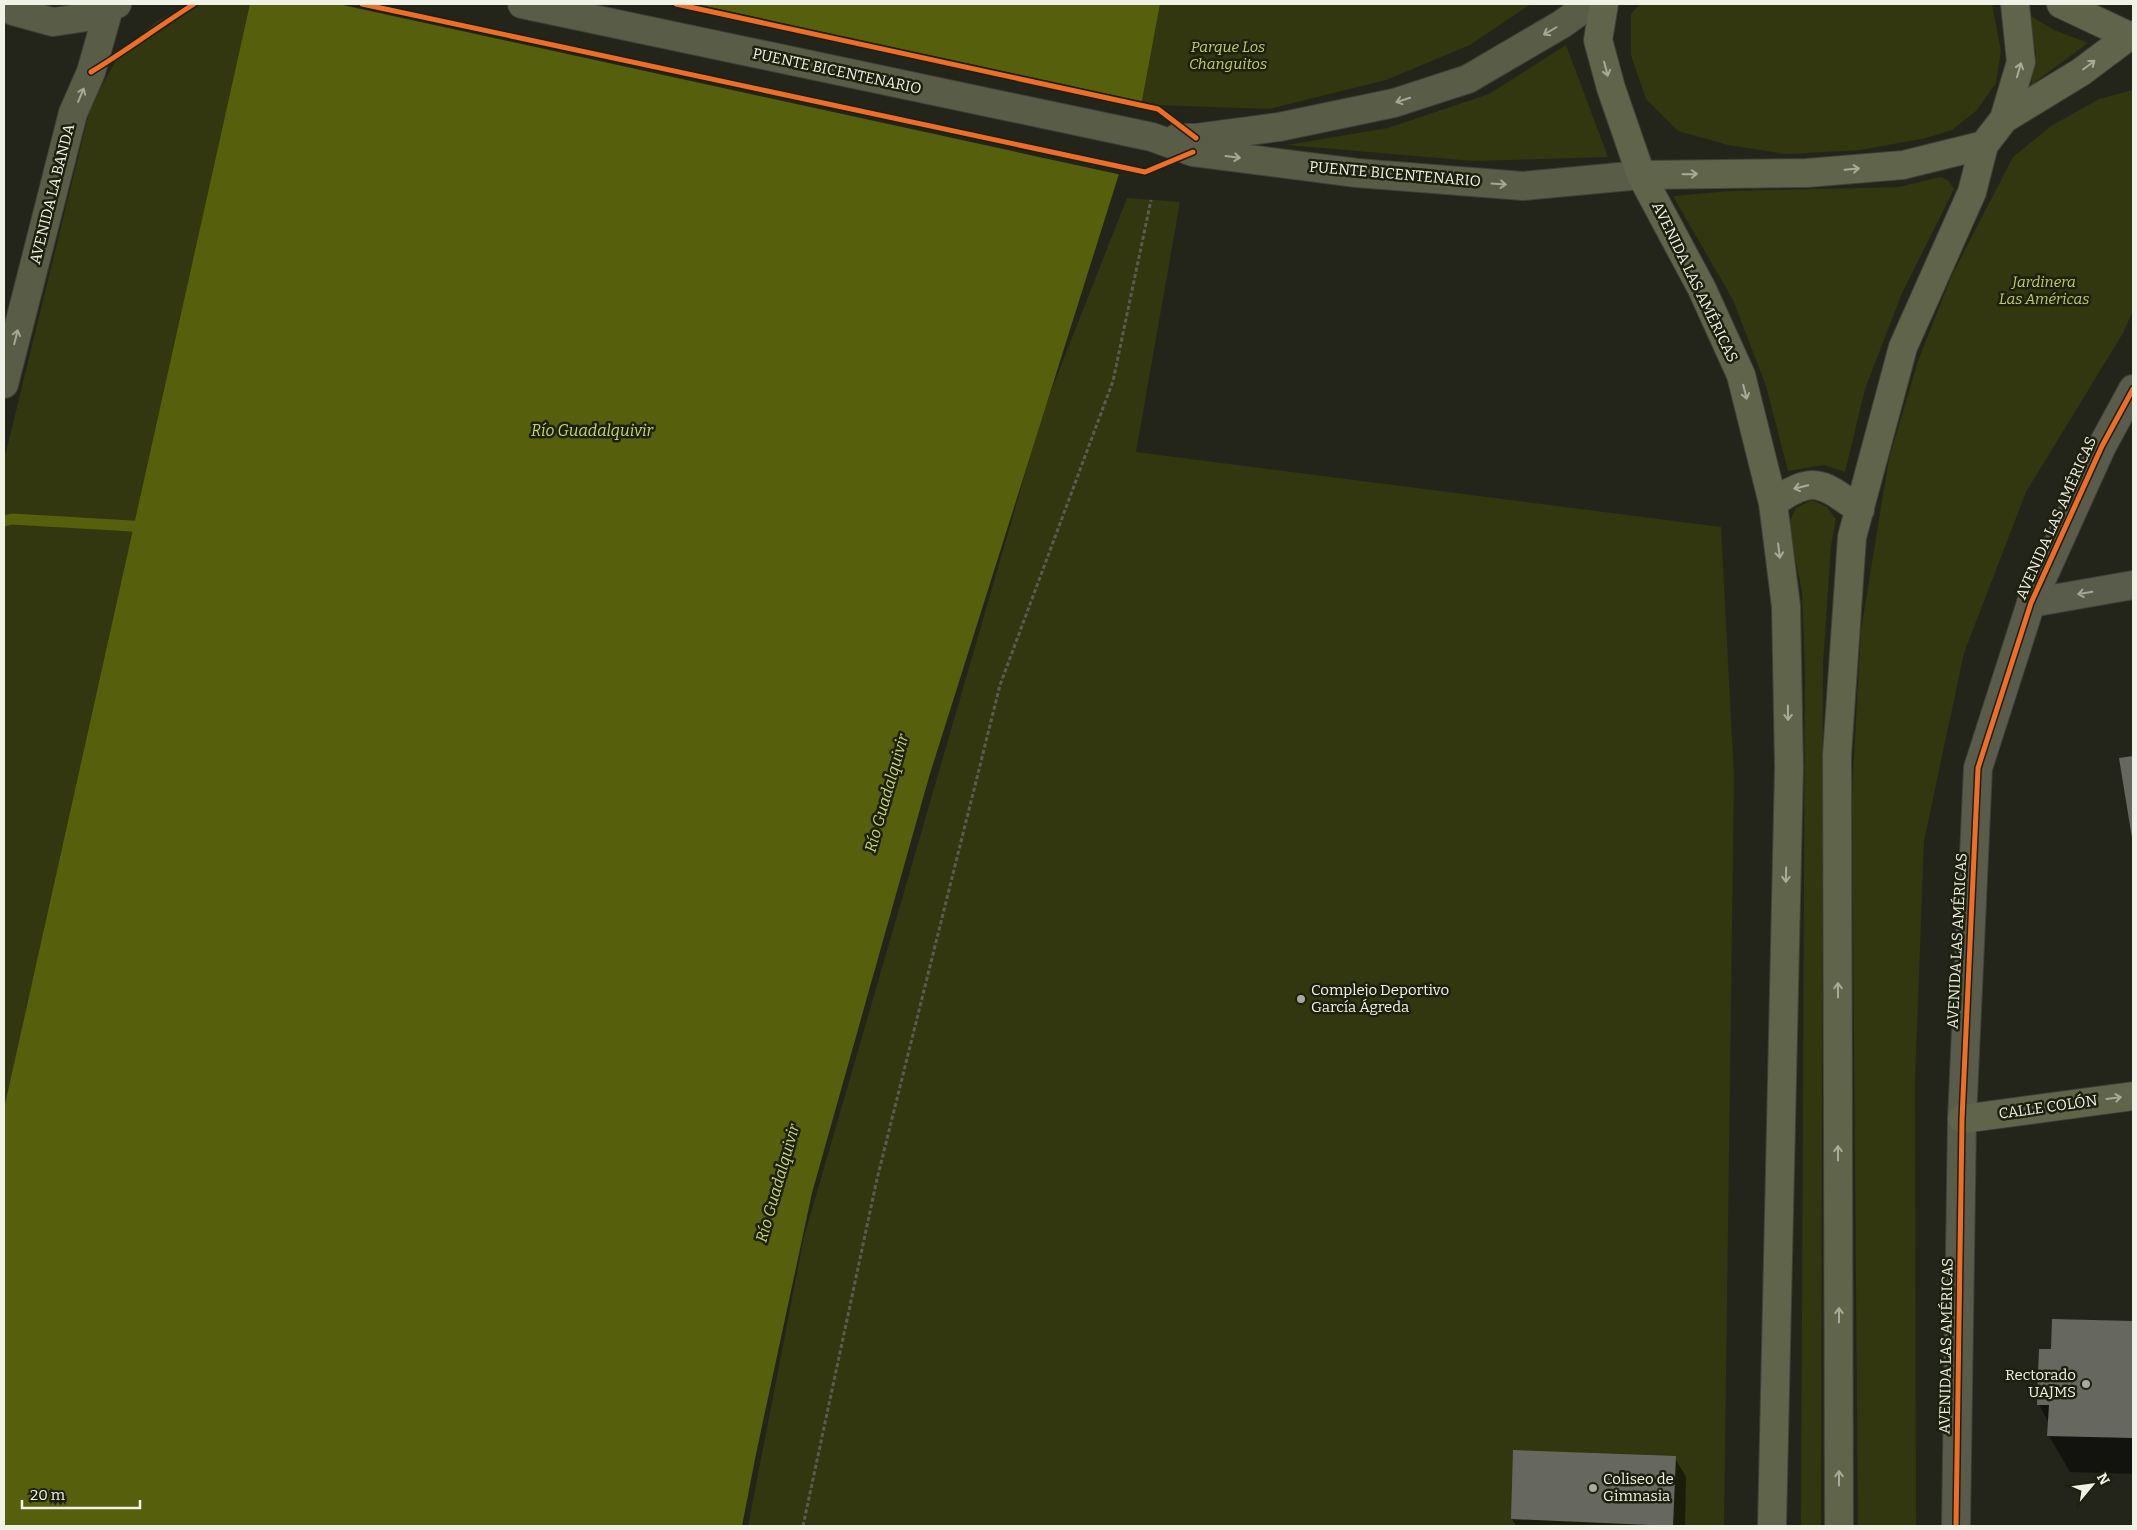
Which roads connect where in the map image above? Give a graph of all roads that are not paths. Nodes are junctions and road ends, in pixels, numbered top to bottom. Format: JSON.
{"nodes":[{"id":1,"x":7,"y":4,"type":"edge"},
{"id":2,"x":522,"y":4,"type":"edge"},
{"id":3,"x":1590,"y":4,"type":"edge"},
{"id":4,"x":1604,"y":4,"type":"edge"},
{"id":5,"x":2015,"y":4,"type":"edge"},
{"id":6,"x":2061,"y":4,"type":"edge"},
{"id":7,"x":113,"y":6,"type":"edge"},
{"id":8,"x":2131,"y":35,"type":"edge"},
{"id":9,"x":2004,"y":119,"type":"junction"},
{"id":10,"x":1152,"y":137,"type":"junction"},
{"id":11,"x":1984,"y":145,"type":"junction"},
{"id":12,"x":1641,"y":175,"type":"junction"},
{"id":13,"x":4,"y":384,"type":"edge"},
{"id":14,"x":2133,"y":389,"type":"edge"},
{"id":15,"x":1773,"y":503,"type":"junction"},
{"id":16,"x":1860,"y":510,"type":"junction"},
{"id":17,"x":2133,"y":585,"type":"edge"},
{"id":18,"x":2031,"y":602,"type":"junction"},
{"id":19,"x":2133,"y":1096,"type":"edge"},
{"id":20,"x":1962,"y":1119,"type":"junction"},
{"id":21,"x":1772,"y":1526,"type":"edge"},
{"id":22,"x":1840,"y":1526,"type":"edge"},
{"id":23,"x":1956,"y":1526,"type":"edge"}],
"edges":[{"from":1,"to":7,"type":"main road"},
{"from":2,"to":10,"type":"main road","name":"PUENTE BICENTENARIO"},
{"from":3,"to":10,"type":"main road","name":"PUENTE BICENTENARIO","one_way":true},
{"from":4,"to":12,"type":"main road","name":"AVENIDA LAS AMÉRICAS","one_way":true},
{"from":9,"to":5,"type":"main road","one_way":true},
{"from":6,"to":8,"type":"main road"},
{"from":13,"to":7,"type":"main road","name":"AVENIDA LA BANDA","one_way":true},
{"from":9,"to":8,"type":"main road","one_way":true},
{"from":9,"to":11,"type":"main road"},
{"from":10,"to":12,"type":"main road","name":"PUENTE BICENTENARIO","one_way":true},
{"from":12,"to":11,"type":"main road","one_way":true},
{"from":11,"to":16,"type":"main road"},
{"from":12,"to":15,"type":"main road","name":"AVENIDA LAS AMÉRICAS","one_way":true},
{"from":14,"to":18,"type":"street","name":"AVENIDA LAS AMÉRICAS"},
{"from":16,"to":15,"type":"main road","one_way":true},
{"from":15,"to":21,"type":"main road","name":"AVENIDA LAS AMÉRICAS","one_way":true},
{"from":22,"to":16,"type":"main road","one_way":true},
{"from":17,"to":18,"type":"street","one_way":true},
{"from":18,"to":20,"type":"street","name":"AVENIDA LAS AMÉRICAS"},
{"from":20,"to":19,"type":"main road","name":"CALLE COLÓN","one_way":true},
{"from":20,"to":23,"type":"street","name":"AVENIDA LAS AMÉRICAS"}]}
